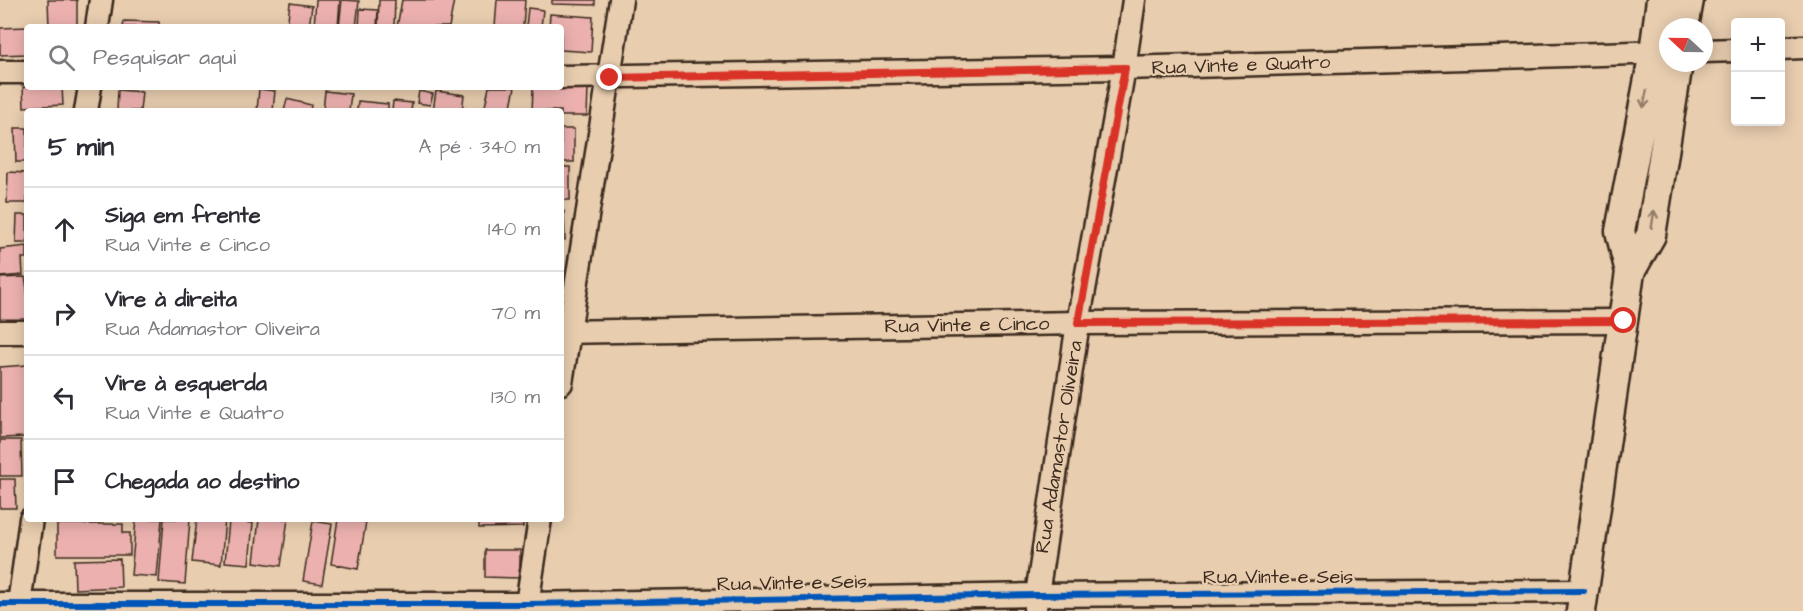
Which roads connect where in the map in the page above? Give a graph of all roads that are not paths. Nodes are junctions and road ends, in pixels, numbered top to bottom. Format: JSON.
{"nodes":[{"id":1,"x":101,"y":0,"type":"edge"},
{"id":2,"x":621,"y":0,"type":"edge"},
{"id":3,"x":1134,"y":0,"type":"edge"},
{"id":4,"x":1661,"y":0,"type":"edge"},
{"id":5,"x":1689,"y":0,"type":"edge"},
{"id":6,"x":1663,"y":18,"type":"edge"},
{"id":7,"x":1686,"y":18,"type":"edge"},
{"id":8,"x":97,"y":24,"type":"edge"},
{"id":9,"x":1803,"y":47,"type":"edge"},
{"id":10,"x":1785,"y":48,"type":"edge"},
{"id":11,"x":1731,"y":50,"type":"edge"},
{"id":12,"x":1713,"y":51,"type":"edge"},
{"id":13,"x":1659,"y":56,"type":"edge"},
{"id":14,"x":1125,"y":68,"type":"junction"},
{"id":15,"x":0,"y":72,"type":"edge"},
{"id":16,"x":24,"y":72,"type":"edge"},
{"id":17,"x":1666,"y":72,"type":"edge"},
{"id":18,"x":564,"y":77,"type":"edge"},
{"id":19,"x":610,"y":78,"type":"junction"},
{"id":20,"x":90,"y":90,"type":"edge"},
{"id":21,"x":86,"y":108,"type":"edge"},
{"id":22,"x":1624,"y":321,"type":"junction"},
{"id":23,"x":1078,"y":323,"type":"junction"},
{"id":24,"x":0,"y":332,"type":"edge"},
{"id":25,"x":24,"y":332,"type":"edge"},
{"id":26,"x":565,"y":332,"type":"edge"},
{"id":27,"x":30,"y":522,"type":"edge"},
{"id":28,"x":540,"y":522,"type":"edge"},
{"id":29,"x":1582,"y":601,"type":"edge"},
{"id":30,"x":1035,"y":603,"type":"edge"},
{"id":31,"x":13,"y":606,"type":"edge"},
{"id":32,"x":526,"y":608,"type":"edge"}],
"edges":[{"from":1,"to":8,"type":"street"},
{"from":2,"to":19,"type":"street"},
{"from":3,"to":14,"type":"street","name":"Rua Adamastor Oliveira"},
{"from":4,"to":6,"type":"street"},
{"from":5,"to":7,"type":"street"},
{"from":9,"to":10,"type":"street"},
{"from":11,"to":12,"type":"street"},
{"from":13,"to":14,"type":"street","name":"Rua Vinte e Quatro"},
{"from":14,"to":19,"type":"street","name":"Rua Vinte e Quatro"},
{"from":14,"to":23,"type":"street","name":"Rua Adamastor Oliveira"},
{"from":15,"to":16,"type":"street"},
{"from":17,"to":22,"type":"street"},
{"from":18,"to":19,"type":"street","name":"Rua Vinte e Quatro"},
{"from":19,"to":26,"type":"street"},
{"from":20,"to":21,"type":"street"},
{"from":22,"to":23,"type":"street","name":"Rua Vinte e Cinco"},
{"from":22,"to":29,"type":"street"},
{"from":23,"to":26,"type":"street","name":"Rua Vinte e Cinco"},
{"from":23,"to":30,"type":"street","name":"Rua Adamastor Oliveira"},
{"from":24,"to":25,"type":"street"},
{"from":27,"to":31,"type":"street"},
{"from":28,"to":32,"type":"street"},
{"from":29,"to":30,"type":"street","name":"Rua Vinte e Seis"},
{"from":30,"to":32,"type":"street","name":"Rua Vinte e Seis"},
{"from":31,"to":32,"type":"street","name":"Rua Vinte e Seis"}]}
